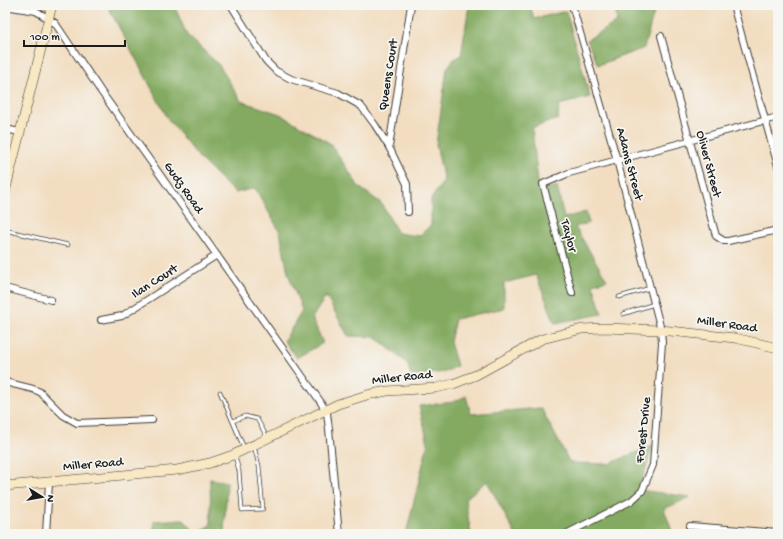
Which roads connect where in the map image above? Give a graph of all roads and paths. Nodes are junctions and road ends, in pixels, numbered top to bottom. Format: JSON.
{"nodes":[{"id":1,"x":52,"y":5,"type":"edge"},
{"id":2,"x":231,"y":5,"type":"edge"},
{"id":3,"x":411,"y":5,"type":"edge"},
{"id":4,"x":572,"y":5,"type":"edge"},
{"id":5,"x":734,"y":5,"type":"edge"},
{"id":6,"x":5,"y":6,"type":"edge"},
{"id":7,"x":48,"y":17,"type":"junction"},
{"id":8,"x":661,"y":36,"type":"dead end"},
{"id":9,"x":778,"y":117,"type":"edge"},
{"id":10,"x":766,"y":120,"type":"junction"},
{"id":11,"x":5,"y":129,"type":"edge"},
{"id":12,"x":20,"y":132,"type":"junction"},
{"id":13,"x":690,"y":140,"type":"junction"},
{"id":14,"x":389,"y":147,"type":"junction"},
{"id":15,"x":617,"y":160,"type":"junction"},
{"id":16,"x":778,"y":166,"type":"edge"},
{"id":17,"x":5,"y":192,"type":"edge"},
{"id":18,"x":408,"y":212,"type":"dead end"},
{"id":19,"x":5,"y":230,"type":"edge"},
{"id":20,"x":778,"y":230,"type":"edge"},
{"id":21,"x":68,"y":245,"type":"dead end"},
{"id":22,"x":217,"y":255,"type":"junction"},
{"id":23,"x":5,"y":288,"type":"edge"},
{"id":24,"x":650,"y":288,"type":"junction"},
{"id":25,"x":572,"y":293,"type":"dead end"},
{"id":26,"x":619,"y":298,"type":"dead end"},
{"id":27,"x":51,"y":300,"type":"dead end"},
{"id":28,"x":654,"y":304,"type":"junction"},
{"id":29,"x":623,"y":314,"type":"dead end"},
{"id":30,"x":101,"y":320,"type":"dead end"},
{"id":31,"x":661,"y":330,"type":"junction"},
{"id":32,"x":778,"y":348,"type":"edge"},
{"id":33,"x":5,"y":382,"type":"edge"},
{"id":34,"x":220,"y":392,"type":"dead end"},
{"id":35,"x":325,"y":410,"type":"junction"},
{"id":36,"x":152,"y":420,"type":"dead end"},
{"id":37,"x":232,"y":421,"type":"junction"},
{"id":38,"x":268,"y":438,"type":"junction"},
{"id":39,"x":254,"y":445,"type":"junction"},
{"id":40,"x":245,"y":449,"type":"junction"},
{"id":41,"x":235,"y":454,"type":"junction"},
{"id":42,"x":49,"y":483,"type":"junction"},
{"id":43,"x":5,"y":486,"type":"edge"},
{"id":44,"x":690,"y":526,"type":"dead end"},
{"id":45,"x":741,"y":532,"type":"edge"},
{"id":46,"x":778,"y":533,"type":"edge"},
{"id":47,"x":46,"y":534,"type":"edge"},
{"id":48,"x":339,"y":534,"type":"edge"},
{"id":49,"x":566,"y":534,"type":"edge"}],
"edges":[{"from":1,"to":7,"type":"street"},
{"from":2,"to":14,"type":"street"},
{"from":3,"to":14,"type":"street","name":"Queens Court"},
{"from":4,"to":15,"type":"street","name":"Adams Street"},
{"from":5,"to":10,"type":"street"},
{"from":6,"to":7,"type":"street","name":"Gudz Road"},
{"from":7,"to":12,"type":"street"},
{"from":7,"to":22,"type":"street","name":"Gudz Road"},
{"from":8,"to":13,"type":"street","name":"Oliver Street"},
{"from":9,"to":10,"type":"street"},
{"from":10,"to":13,"type":"street"},
{"from":10,"to":16,"type":"street"},
{"from":11,"to":12,"type":"street"},
{"from":12,"to":17,"type":"street"},
{"from":13,"to":15,"type":"street"},
{"from":13,"to":20,"type":"street","name":"Oliver Street"},
{"from":14,"to":18,"type":"street"},
{"from":15,"to":24,"type":"street","name":"Adams Street"},
{"from":15,"to":25,"type":"street","name":"Taylor"},
{"from":19,"to":21,"type":"lane"},
{"from":22,"to":30,"type":"street","name":"Ilan Court"},
{"from":22,"to":35,"type":"street","name":"Gudz Road"},
{"from":23,"to":27,"type":"street"},
{"from":24,"to":26,"type":"lane"},
{"from":24,"to":28,"type":"street","name":"Adams Street"},
{"from":28,"to":29,"type":"lane"},
{"from":28,"to":31,"type":"street","name":"Adams Street"},
{"from":31,"to":32,"type":"street","name":"Miller Road"},
{"from":31,"to":35,"type":"street","name":"Miller Road"},
{"from":31,"to":49,"type":"street","name":"Forest Drive"},
{"from":33,"to":36,"type":"street"},
{"from":34,"to":37,"type":"lane"},
{"from":35,"to":38,"type":"street","name":"Miller Road"},
{"from":35,"to":48,"type":"street"},
{"from":37,"to":38,"type":"lane"},
{"from":37,"to":40,"type":"lane"},
{"from":38,"to":39,"type":"street","name":"Miller Road"},
{"from":39,"to":40,"type":"street","name":"Miller Road"},
{"from":39,"to":41,"type":"lane"},
{"from":40,"to":41,"type":"street","name":"Miller Road"},
{"from":41,"to":42,"type":"street","name":"Miller Road"},
{"from":42,"to":43,"type":"street","name":"Miller Road"},
{"from":42,"to":47,"type":"street"},
{"from":44,"to":45,"type":"street"},
{"from":45,"to":46,"type":"street"}]}
